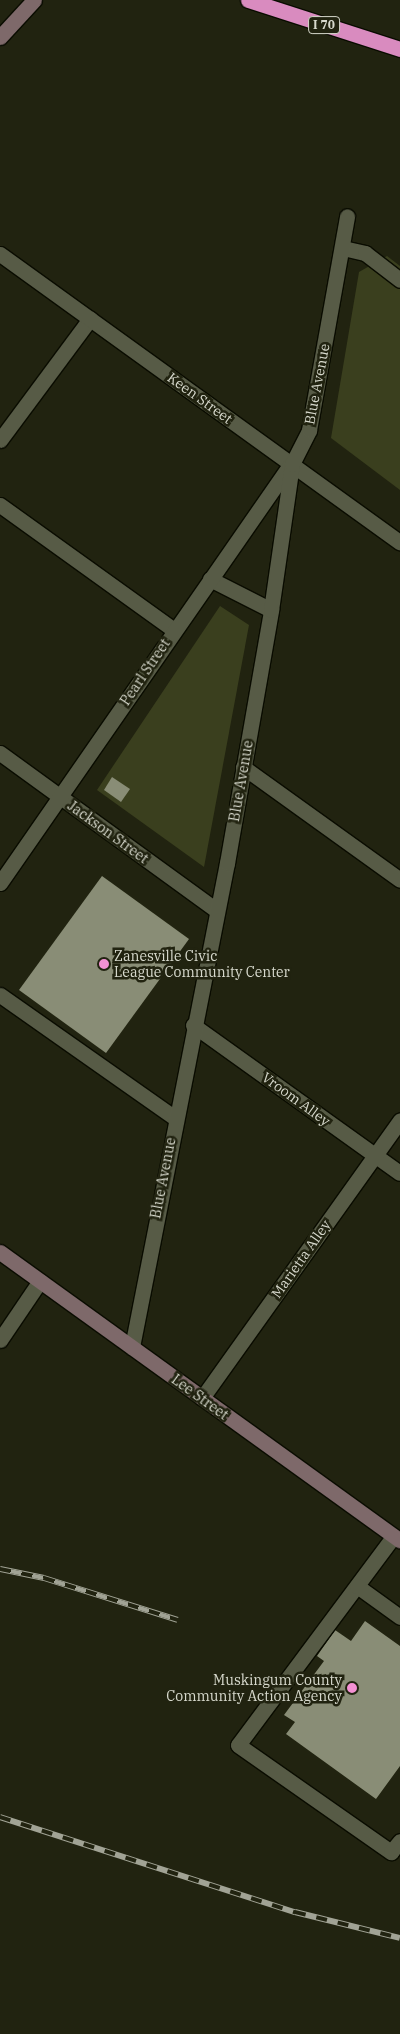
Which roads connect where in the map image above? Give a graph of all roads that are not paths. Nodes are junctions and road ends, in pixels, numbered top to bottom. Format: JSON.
{"nodes":[{"id":1,"x":34,"y":0,"type":"edge"},
{"id":2,"x":248,"y":0,"type":"edge"},
{"id":3,"x":0,"y":37,"type":"edge"},
{"id":4,"x":400,"y":48,"type":"edge"},
{"id":5,"x":347,"y":216,"type":"dead end"},
{"id":6,"x":343,"y":248,"type":"junction"},
{"id":7,"x":0,"y":254,"type":"edge"},
{"id":8,"x":400,"y":280,"type":"edge"},
{"id":9,"x":90,"y":319,"type":"junction"},
{"id":10,"x":0,"y":440,"type":"edge"},
{"id":11,"x":292,"y":464,"type":"junction"},
{"id":12,"x":0,"y":505,"type":"edge"},
{"id":13,"x":400,"y":542,"type":"edge"},
{"id":14,"x":210,"y":579,"type":"junction"},
{"id":15,"x":271,"y":610,"type":"junction"},
{"id":16,"x":174,"y":630,"type":"junction"},
{"id":17,"x":0,"y":753,"type":"edge"},
{"id":18,"x":243,"y":767,"type":"junction"},
{"id":19,"x":60,"y":796,"type":"junction"},
{"id":20,"x":400,"y":880,"type":"edge"},
{"id":21,"x":0,"y":883,"type":"edge"},
{"id":22,"x":216,"y":910,"type":"junction"},
{"id":23,"x":0,"y":995,"type":"edge"},
{"id":24,"x":193,"y":1025,"type":"junction"},
{"id":25,"x":175,"y":1118,"type":"junction"},
{"id":26,"x":400,"y":1120,"type":"edge"},
{"id":27,"x":375,"y":1155,"type":"junction"},
{"id":28,"x":400,"y":1173,"type":"edge"},
{"id":29,"x":0,"y":1252,"type":"edge"},
{"id":30,"x":40,"y":1281,"type":"junction"},
{"id":31,"x":0,"y":1340,"type":"edge"},
{"id":32,"x":132,"y":1347,"type":"junction"},
{"id":33,"x":202,"y":1398,"type":"junction"},
{"id":34,"x":397,"y":1539,"type":"edge"},
{"id":35,"x":356,"y":1586,"type":"junction"},
{"id":36,"x":400,"y":1617,"type":"edge"},
{"id":37,"x":400,"y":1841,"type":"edge"}],
"edges":[{"from":1,"to":3,"type":"street"},
{"from":2,"to":4,"type":"highway","number":"I 70"},
{"from":5,"to":6,"type":"street","name":"Blue Avenue"},
{"from":6,"to":8,"type":"street"},
{"from":6,"to":11,"type":"street","name":"Blue Avenue"},
{"from":7,"to":9,"type":"street","name":"Keen Street"},
{"from":9,"to":10,"type":"street"},
{"from":9,"to":11,"type":"street","name":"Keen Street"},
{"from":11,"to":13,"type":"street","name":"Keen Street"},
{"from":11,"to":14,"type":"street","name":"Pearl Street"},
{"from":11,"to":15,"type":"street","name":"Blue Avenue"},
{"from":12,"to":16,"type":"street"},
{"from":14,"to":15,"type":"street"},
{"from":14,"to":16,"type":"street","name":"Pearl Street"},
{"from":15,"to":18,"type":"street","name":"Blue Avenue"},
{"from":16,"to":19,"type":"street","name":"Pearl Street"},
{"from":17,"to":19,"type":"street","name":"Jackson Street"},
{"from":18,"to":20,"type":"street"},
{"from":18,"to":22,"type":"street","name":"Blue Avenue"},
{"from":19,"to":21,"type":"street","name":"Pearl Street"},
{"from":19,"to":22,"type":"street","name":"Jackson Street"},
{"from":22,"to":24,"type":"street","name":"Blue Avenue"},
{"from":23,"to":25,"type":"street"},
{"from":24,"to":25,"type":"street","name":"Blue Avenue"},
{"from":24,"to":27,"type":"street","name":"Vroom Alley"},
{"from":25,"to":32,"type":"street","name":"Blue Avenue"},
{"from":26,"to":27,"type":"street","name":"Marietta Alley"},
{"from":27,"to":28,"type":"street","name":"Vroom Alley"},
{"from":27,"to":33,"type":"street","name":"Marietta Alley"},
{"from":29,"to":30,"type":"street","name":"Lee Street"},
{"from":30,"to":31,"type":"street"},
{"from":30,"to":32,"type":"street","name":"Lee Street"},
{"from":32,"to":33,"type":"street","name":"Lee Street"},
{"from":33,"to":34,"type":"street","name":"Lee Street"},
{"from":34,"to":35,"type":"street"},
{"from":35,"to":36,"type":"street"},
{"from":35,"to":37,"type":"street"}]}
